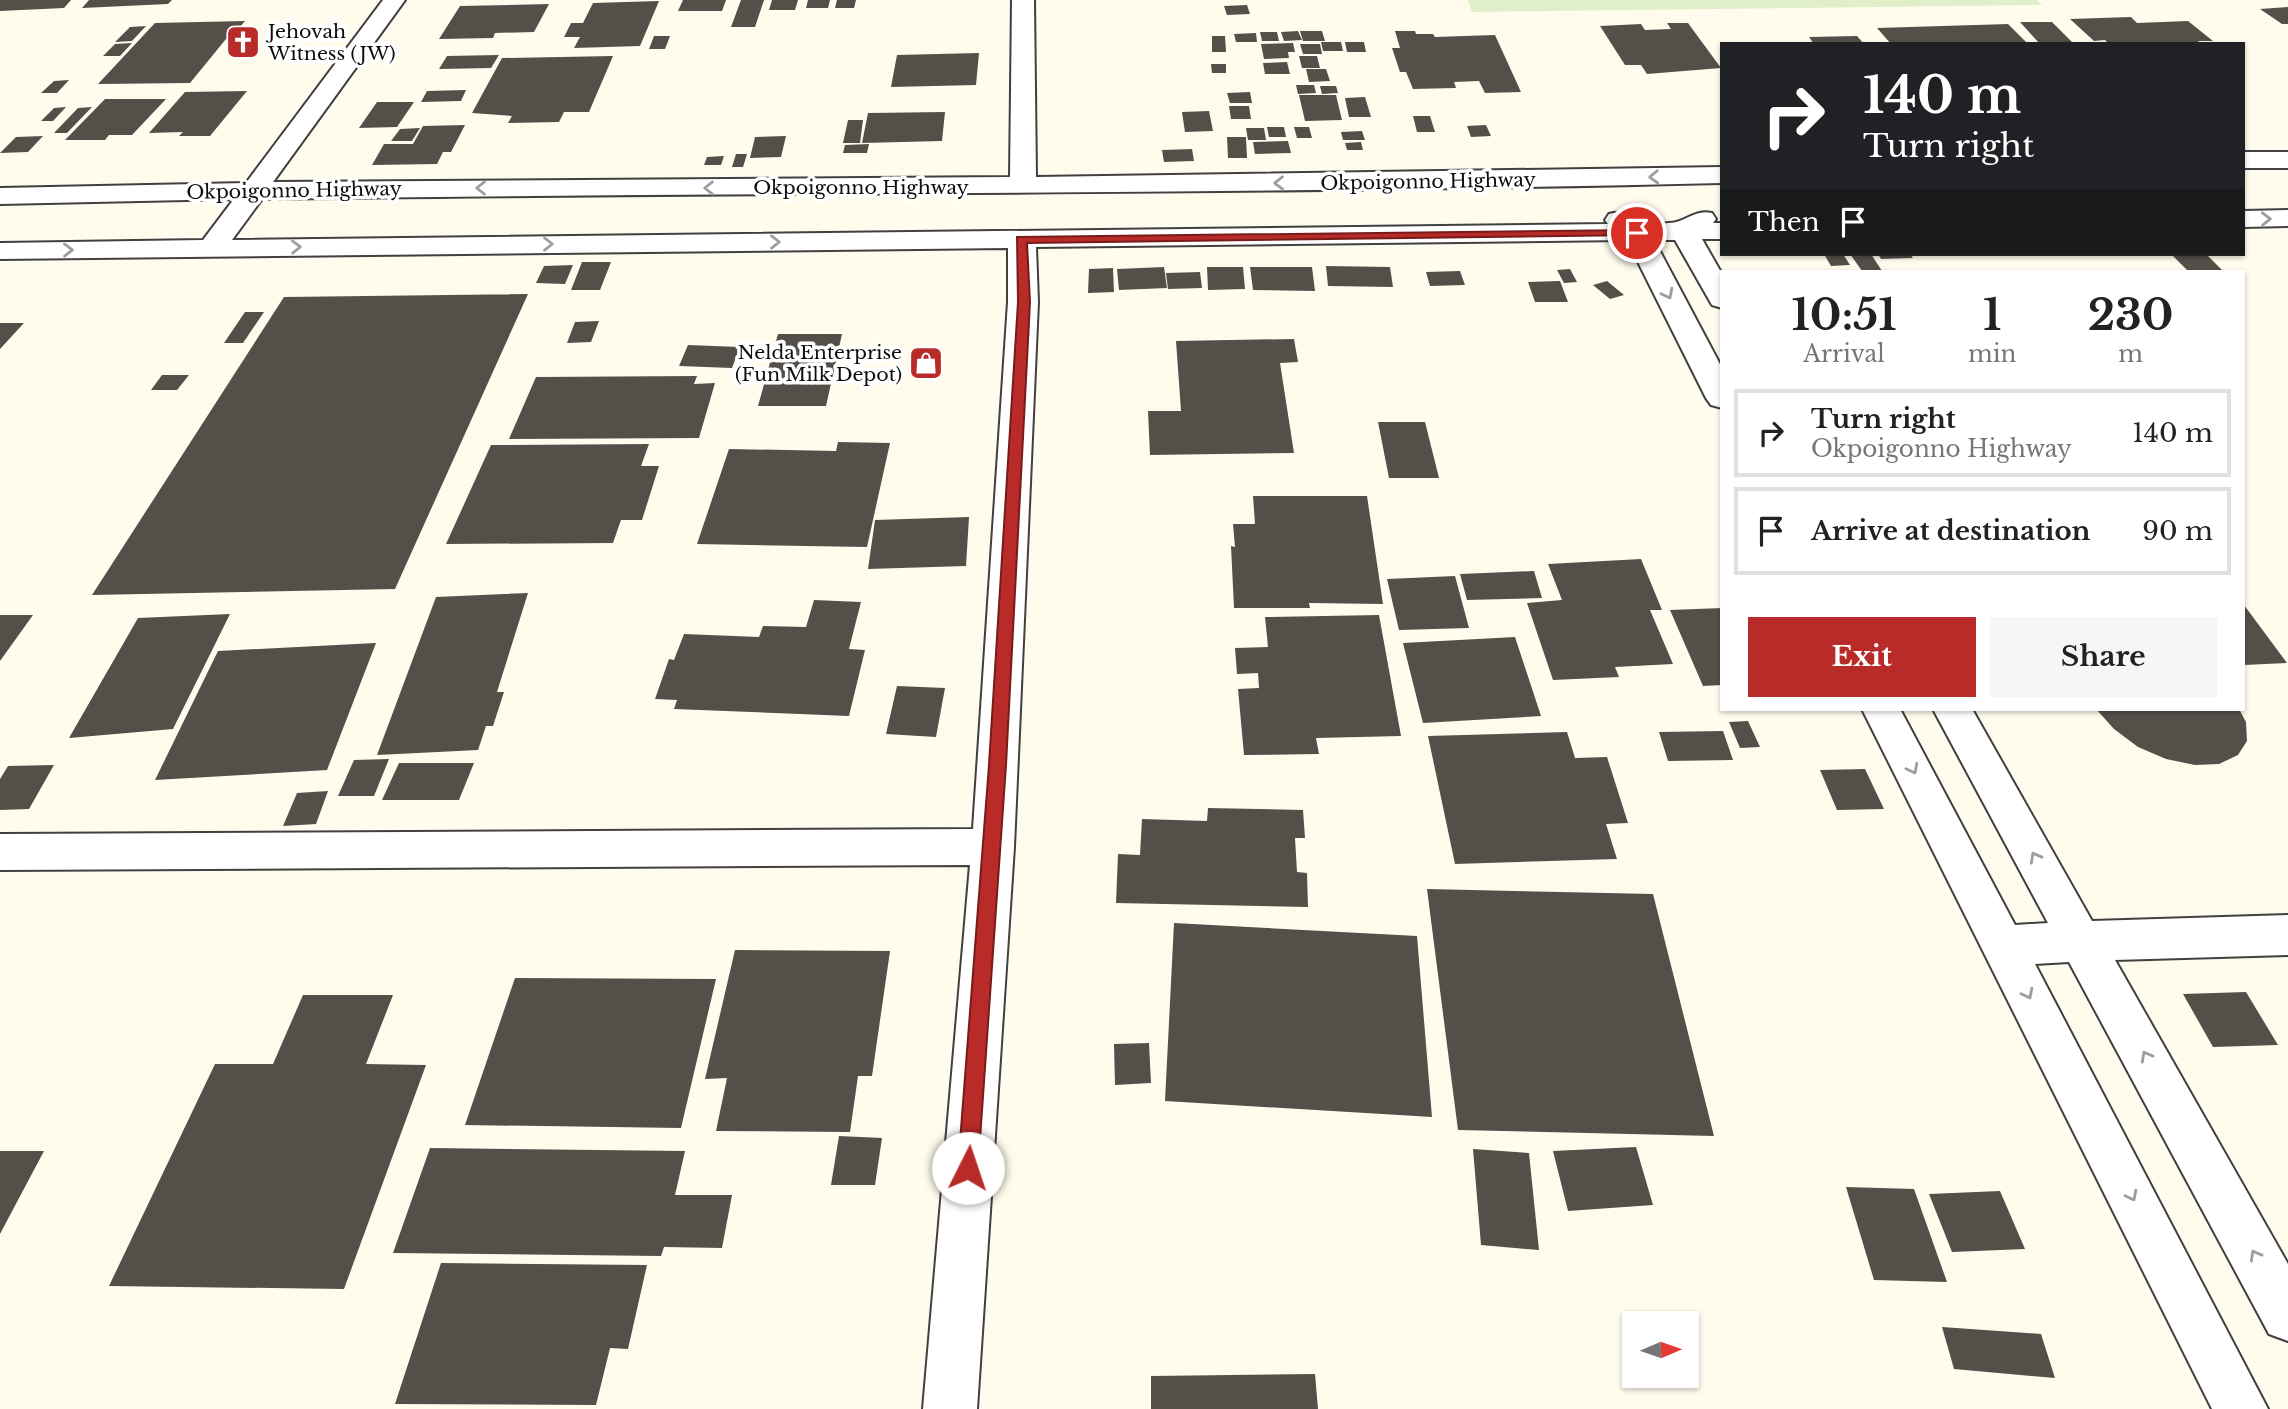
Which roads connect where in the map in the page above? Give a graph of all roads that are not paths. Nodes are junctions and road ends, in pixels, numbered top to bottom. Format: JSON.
{"nodes":[{"id":1,"x":394,"y":0,"type":"edge"},
{"id":2,"x":1023,"y":0,"type":"edge"},
{"id":3,"x":2245,"y":160,"type":"edge"},
{"id":4,"x":2288,"y":160,"type":"edge"},
{"id":5,"x":1720,"y":175,"type":"edge"},
{"id":6,"x":1561,"y":180,"type":"junction"},
{"id":7,"x":1023,"y":187,"type":"junction"},
{"id":8,"x":256,"y":189,"type":"junction"},
{"id":9,"x":0,"y":197,"type":"edge"},
{"id":10,"x":1720,"y":205,"type":"edge"},
{"id":11,"x":2288,"y":218,"type":"edge"},
{"id":12,"x":2245,"y":219,"type":"edge"},
{"id":13,"x":1720,"y":231,"type":"edge"},
{"id":14,"x":1684,"y":232,"type":"junction"},
{"id":15,"x":1637,"y":233,"type":"junction"},
{"id":16,"x":1021,"y":239,"type":"junction"},
{"id":17,"x":212,"y":248,"type":"junction"},
{"id":18,"x":0,"y":251,"type":"edge"},
{"id":19,"x":1720,"y":295,"type":"edge"},
{"id":20,"x":1720,"y":394,"type":"edge"},
{"id":21,"x":1882,"y":711,"type":"edge"},
{"id":22,"x":1953,"y":711,"type":"edge"},
{"id":23,"x":993,"y":847,"type":"junction"},
{"id":24,"x":0,"y":852,"type":"edge"},
{"id":25,"x":2288,"y":935,"type":"edge"},
{"id":26,"x":2082,"y":940,"type":"junction"},
{"id":27,"x":2004,"y":946,"type":"junction"},
{"id":28,"x":2288,"y":1315,"type":"edge"},
{"id":29,"x":950,"y":1409,"type":"edge"},
{"id":30,"x":2241,"y":1409,"type":"edge"}],
"edges":[{"from":1,"to":8,"type":"street"},
{"from":2,"to":7,"type":"street"},
{"from":3,"to":4,"type":"street"},
{"from":5,"to":6,"type":"street","name":"Okpoigonno Highway","one_way":true},
{"from":6,"to":7,"type":"street","name":"Okpoigonno Highway","one_way":true},
{"from":6,"to":15,"type":"street"},
{"from":7,"to":8,"type":"street","name":"Okpoigonno Highway","one_way":true},
{"from":8,"to":9,"type":"street","name":"Okpoigonno Highway"},
{"from":8,"to":17,"type":"street"},
{"from":10,"to":14,"type":"street"},
{"from":12,"to":11,"type":"street","one_way":true},
{"from":13,"to":14,"type":"street"},
{"from":14,"to":15,"type":"street"},
{"from":14,"to":19,"type":"street"},
{"from":15,"to":16,"type":"street"},
{"from":15,"to":20,"type":"street","one_way":true},
{"from":17,"to":16,"type":"street","one_way":true},
{"from":16,"to":23,"type":"street"},
{"from":18,"to":17,"type":"street","one_way":true},
{"from":21,"to":27,"type":"street","one_way":true},
{"from":26,"to":22,"type":"street","one_way":true},
{"from":23,"to":24,"type":"street"},
{"from":23,"to":29,"type":"street"},
{"from":25,"to":26,"type":"street"},
{"from":26,"to":27,"type":"street"},
{"from":28,"to":26,"type":"street","one_way":true},
{"from":27,"to":30,"type":"street","one_way":true}]}
